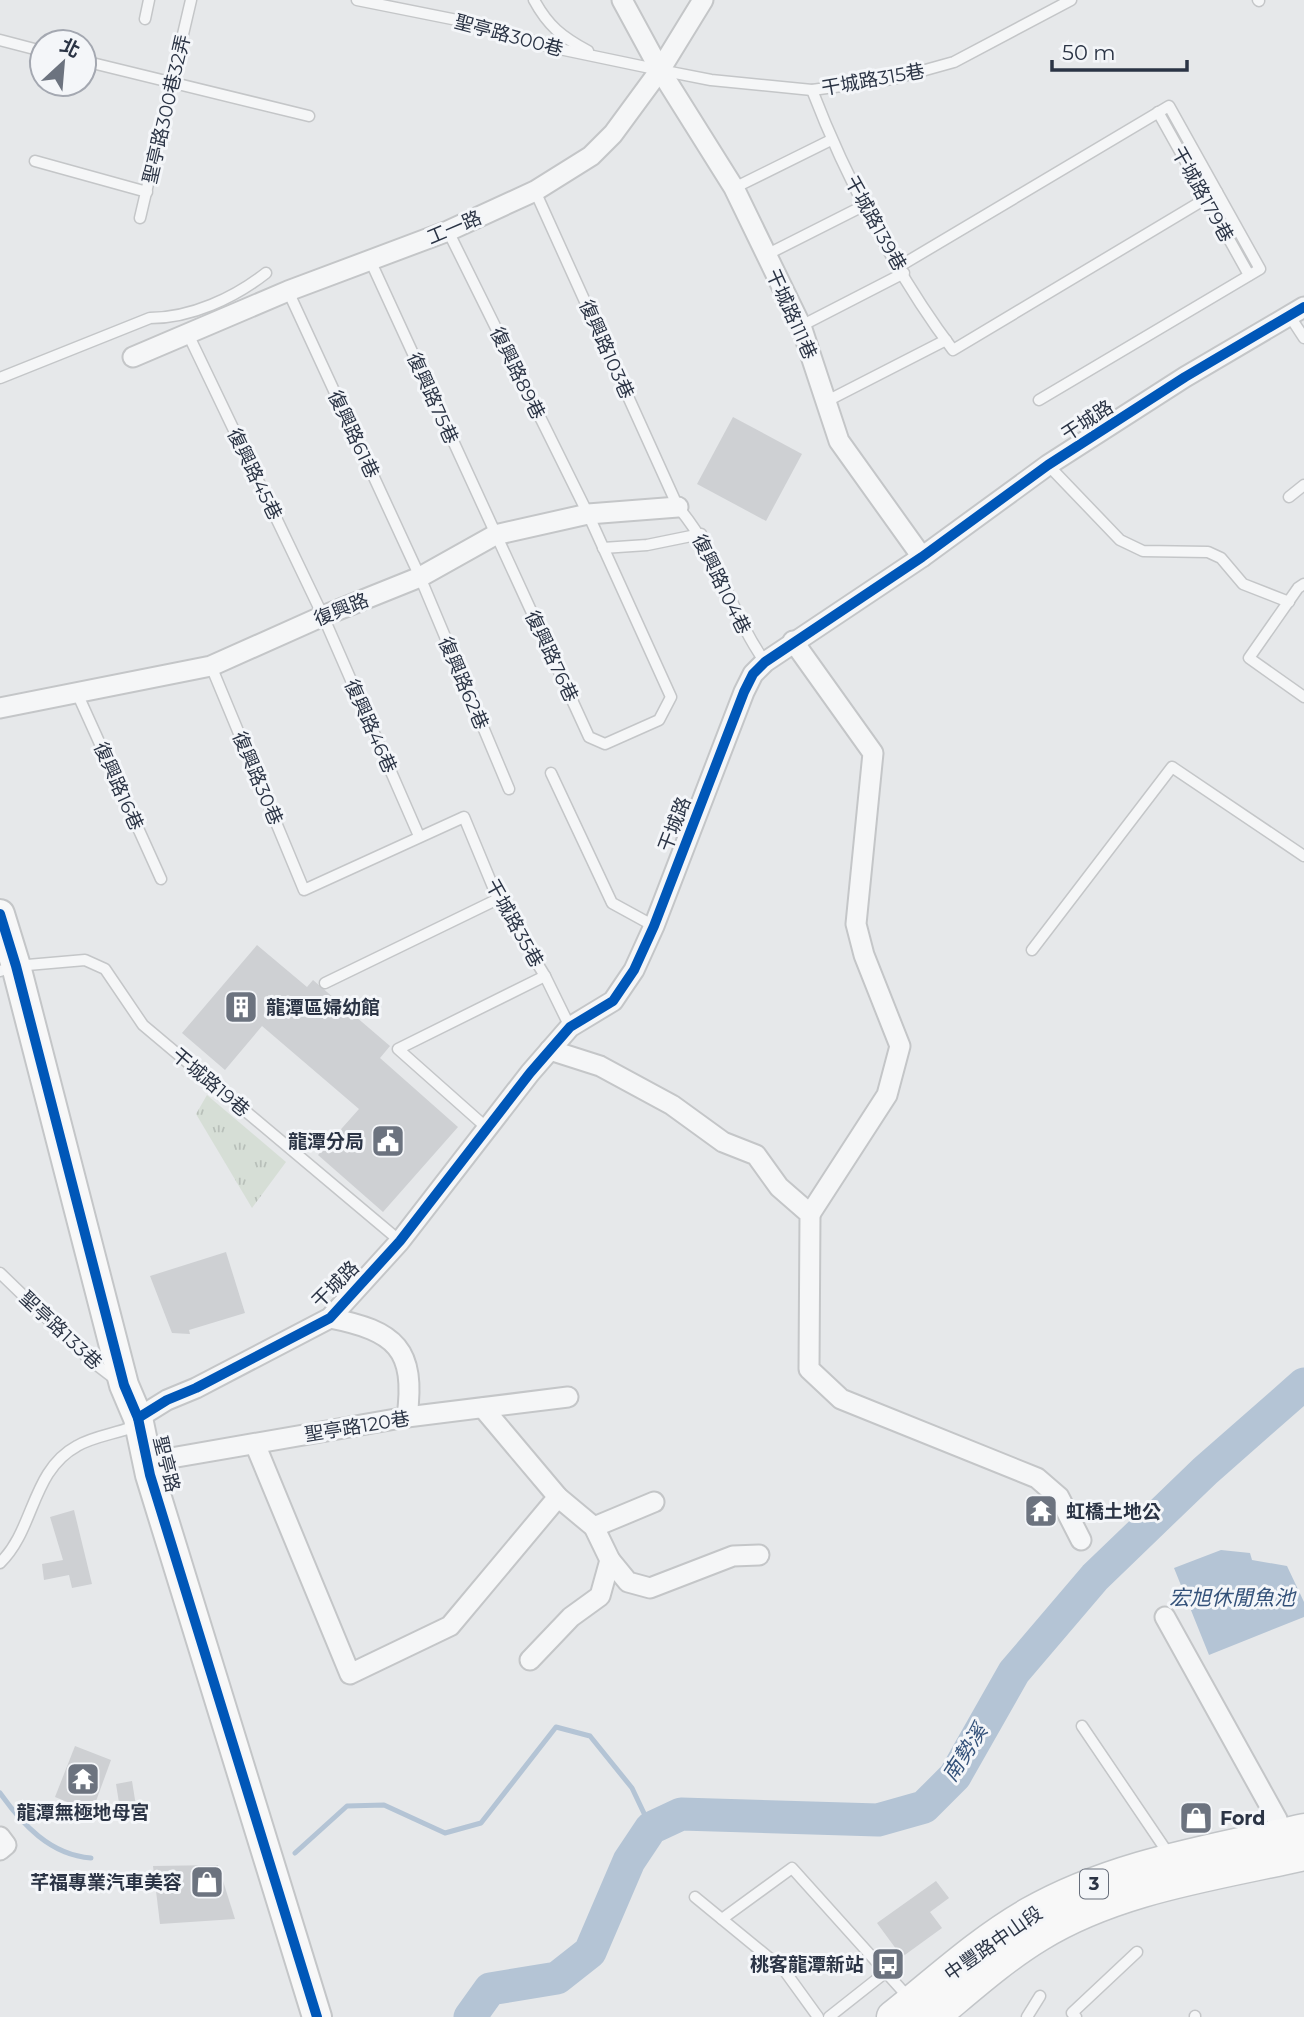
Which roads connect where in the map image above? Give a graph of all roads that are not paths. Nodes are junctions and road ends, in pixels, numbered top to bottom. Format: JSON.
{"nodes":[{"id":1,"x":149,"y":0,"type":"edge"},
{"id":2,"x":191,"y":0,"type":"edge"},
{"id":3,"x":358,"y":0,"type":"edge"},
{"id":4,"x":534,"y":0,"type":"edge"},
{"id":5,"x":622,"y":0,"type":"edge"},
{"id":6,"x":703,"y":0,"type":"edge"},
{"id":7,"x":1071,"y":0,"type":"edge"},
{"id":8,"x":145,"y":19,"type":"dead end"},
{"id":9,"x":0,"y":40,"type":"edge"},
{"id":10,"x":28,"y":47,"type":"edge"},
{"id":11,"x":598,"y":56,"type":"junction"},
{"id":12,"x":98,"y":64,"type":"edge"},
{"id":13,"x":660,"y":70,"type":"junction"},
{"id":14,"x":171,"y":82,"type":"junction"},
{"id":15,"x":812,"y":90,"type":"junction"},
{"id":16,"x":1158,"y":112,"type":"junction"},
{"id":17,"x":309,"y":116,"type":"dead end"},
{"id":18,"x":831,"y":139,"type":"junction"},
{"id":19,"x":35,"y":161,"type":"dead end"},
{"id":20,"x":734,"y":188,"type":"junction"},
{"id":21,"x":535,"y":191,"type":"junction"},
{"id":22,"x":146,"y":192,"type":"junction"},
{"id":23,"x":1217,"y":192,"type":"junction"},
{"id":24,"x":1205,"y":198,"type":"junction"},
{"id":25,"x":865,"y":205,"type":"junction"},
{"id":26,"x":140,"y":218,"type":"dead end"},
{"id":27,"x":448,"y":231,"type":"junction"},
{"id":28,"x":766,"y":255,"type":"junction"},
{"id":29,"x":370,"y":260,"type":"junction"},
{"id":30,"x":902,"y":270,"type":"junction"},
{"id":31,"x":266,"y":273,"type":"dead end"},
{"id":32,"x":1249,"y":275,"type":"junction"},
{"id":33,"x":288,"y":291,"type":"junction"},
{"id":34,"x":1296,"y":311,"type":"edge"},
{"id":35,"x":801,"y":326,"type":"junction"},
{"id":36,"x":187,"y":332,"type":"junction"},
{"id":37,"x":1304,"y":338,"type":"edge"},
{"id":38,"x":946,"y":340,"type":"junction"},
{"id":39,"x":133,"y":357,"type":"dead end"},
{"id":40,"x":0,"y":378,"type":"edge"},
{"id":41,"x":1039,"y":400,"type":"dead end"},
{"id":42,"x":827,"y":401,"type":"junction"},
{"id":43,"x":1048,"y":466,"type":"junction"},
{"id":44,"x":1304,"y":485,"type":"edge"},
{"id":45,"x":1289,"y":497,"type":"dead end"},
{"id":46,"x":678,"y":507,"type":"junction"},
{"id":47,"x":588,"y":514,"type":"junction"},
{"id":48,"x":701,"y":534,"type":"junction"},
{"id":49,"x":495,"y":535,"type":"junction"},
{"id":50,"x":603,"y":548,"type":"junction"},
{"id":51,"x":922,"y":557,"type":"junction"},
{"id":52,"x":420,"y":577,"type":"junction"},
{"id":53,"x":1304,"y":584,"type":"edge"},
{"id":54,"x":1289,"y":602,"type":"junction"},
{"id":55,"x":323,"y":616,"type":"junction"},
{"id":56,"x":793,"y":641,"type":"junction"},
{"id":57,"x":765,"y":663,"type":"junction"},
{"id":58,"x":211,"y":666,"type":"junction"},
{"id":59,"x":76,"y":693,"type":"junction"},
{"id":60,"x":1304,"y":697,"type":"edge"},
{"id":61,"x":0,"y":708,"type":"edge"},
{"id":62,"x":551,"y":773,"type":"dead end"},
{"id":63,"x":509,"y":789,"type":"dead end"},
{"id":64,"x":419,"y":836,"type":"junction"},
{"id":65,"x":1304,"y":856,"type":"edge"},
{"id":66,"x":161,"y":879,"type":"dead end"},
{"id":67,"x":498,"y":899,"type":"junction"},
{"id":68,"x":0,"y":914,"type":"edge"},
{"id":69,"x":654,"y":926,"type":"junction"},
{"id":70,"x":1032,"y":950,"type":"dead end"},
{"id":71,"x":8,"y":969,"type":"edge"},
{"id":72,"x":545,"y":976,"type":"junction"},
{"id":73,"x":325,"y":983,"type":"dead end"},
{"id":74,"x":570,"y":1027,"type":"junction"},
{"id":75,"x":550,"y":1050,"type":"junction"},
{"id":76,"x":487,"y":1128,"type":"junction"},
{"id":77,"x":810,"y":1214,"type":"junction"},
{"id":78,"x":400,"y":1241,"type":"junction"},
{"id":79,"x":0,"y":1273,"type":"edge"},
{"id":80,"x":330,"y":1318,"type":"junction"},
{"id":81,"x":124,"y":1385,"type":"junction"},
{"id":82,"x":568,"y":1397,"type":"dead end"},
{"id":83,"x":483,"y":1408,"type":"junction"},
{"id":84,"x":138,"y":1418,"type":"junction"},
{"id":85,"x":407,"y":1418,"type":"junction"},
{"id":86,"x":255,"y":1444,"type":"junction"},
{"id":87,"x":148,"y":1462,"type":"junction"},
{"id":88,"x":558,"y":1497,"type":"junction"},
{"id":89,"x":654,"y":1502,"type":"dead end"},
{"id":90,"x":594,"y":1527,"type":"junction"},
{"id":91,"x":1081,"y":1540,"type":"dead end"},
{"id":92,"x":759,"y":1555,"type":"dead end"},
{"id":93,"x":610,"y":1560,"type":"junction"},
{"id":94,"x":0,"y":1563,"type":"edge"},
{"id":95,"x":1165,"y":1617,"type":"dead end"},
{"id":96,"x":530,"y":1660,"type":"dead end"},
{"id":97,"x":1082,"y":1726,"type":"dead end"},
{"id":98,"x":0,"y":1837,"type":"edge"},
{"id":99,"x":1296,"y":1840,"type":"edge"},
{"id":100,"x":0,"y":1850,"type":"edge"},
{"id":101,"x":1172,"y":1860,"type":"junction"},
{"id":102,"x":695,"y":1897,"type":"dead end"},
{"id":103,"x":722,"y":1919,"type":"junction"},
{"id":104,"x":1137,"y":1952,"type":"dead end"},
{"id":105,"x":886,"y":1972,"type":"junction"},
{"id":106,"x":1040,"y":1996,"type":"dead end"},
{"id":107,"x":917,"y":2013,"type":"edge"},
{"id":108,"x":317,"y":2017,"type":"edge"},
{"id":109,"x":818,"y":2017,"type":"edge"},
{"id":110,"x":829,"y":2017,"type":"edge"},
{"id":111,"x":1027,"y":2017,"type":"edge"},
{"id":112,"x":1076,"y":2017,"type":"edge"}],
"edges":[{"from":1,"to":8,"type":"lane"},
{"from":2,"to":14,"type":"lane","name":"聖亭路300巷32弄"},
{"from":3,"to":11,"type":"lane","name":"聖亭路300巷"},
{"from":4,"to":11,"type":"lane"},
{"from":5,"to":13,"type":"street","name":"干城路111巷"},
{"from":6,"to":13,"type":"street","name":"工一路"},
{"from":7,"to":15,"type":"lane","name":"干城路315巷"},
{"from":9,"to":10,"type":"lane"},
{"from":11,"to":13,"type":"lane","name":"聖亭路300巷"},
{"from":12,"to":14,"type":"lane"},
{"from":13,"to":15,"type":"lane","name":"干城路315巷"},
{"from":13,"to":20,"type":"street","name":"干城路111巷"},
{"from":13,"to":21,"type":"street","name":"工一路"},
{"from":14,"to":17,"type":"lane"},
{"from":14,"to":22,"type":"lane","name":"聖亭路300巷32弄"},
{"from":15,"to":18,"type":"lane","name":"干城路139巷"},
{"from":16,"to":23,"type":"lane"},
{"from":16,"to":24,"type":"lane","name":"干城路179巷"},
{"from":16,"to":30,"type":"lane"},
{"from":18,"to":20,"type":"lane"},
{"from":18,"to":25,"type":"lane","name":"干城路139巷"},
{"from":19,"to":22,"type":"lane"},
{"from":20,"to":28,"type":"street","name":"干城路111巷"},
{"from":21,"to":27,"type":"street","name":"工一路"},
{"from":21,"to":46,"type":"lane","name":"復興路103巷"},
{"from":22,"to":26,"type":"lane","name":"聖亭路300巷32弄"},
{"from":23,"to":24,"type":"lane"},
{"from":23,"to":32,"type":"lane"},
{"from":24,"to":32,"type":"lane","name":"干城路179巷"},
{"from":24,"to":38,"type":"lane","name":"干城路139巷"},
{"from":25,"to":28,"type":"lane"},
{"from":25,"to":30,"type":"lane","name":"干城路139巷"},
{"from":27,"to":29,"type":"street","name":"工一路"},
{"from":27,"to":47,"type":"lane","name":"復興路89巷"},
{"from":28,"to":35,"type":"street","name":"干城路111巷"},
{"from":29,"to":33,"type":"street","name":"工一路"},
{"from":29,"to":49,"type":"lane","name":"復興路75巷"},
{"from":30,"to":35,"type":"lane"},
{"from":30,"to":38,"type":"lane","name":"干城路139巷"},
{"from":31,"to":40,"type":"lane"},
{"from":32,"to":41,"type":"lane"},
{"from":33,"to":36,"type":"street","name":"工一路"},
{"from":33,"to":52,"type":"lane","name":"復興路61巷"},
{"from":34,"to":37,"type":"lane"},
{"from":34,"to":43,"type":"street","name":"干城路"},
{"from":35,"to":42,"type":"street","name":"干城路111巷"},
{"from":36,"to":39,"type":"street","name":"工一路"},
{"from":36,"to":55,"type":"lane","name":"復興路45巷"},
{"from":38,"to":42,"type":"lane"},
{"from":42,"to":51,"type":"street","name":"干城路111巷"},
{"from":43,"to":51,"type":"street","name":"干城路"},
{"from":43,"to":54,"type":"lane"},
{"from":44,"to":45,"type":"lane"},
{"from":46,"to":47,"type":"street","name":"復興路"},
{"from":46,"to":48,"type":"lane","name":"復興路104巷"},
{"from":47,"to":49,"type":"street","name":"復興路"},
{"from":47,"to":50,"type":"lane","name":"復興路89巷"},
{"from":48,"to":50,"type":"lane"},
{"from":48,"to":57,"type":"lane","name":"復興路104巷"},
{"from":49,"to":50,"type":"lane","name":"復興路76巷"},
{"from":49,"to":52,"type":"street","name":"復興路"},
{"from":51,"to":56,"type":"street","name":"干城路"},
{"from":52,"to":55,"type":"street","name":"復興路"},
{"from":52,"to":63,"type":"lane","name":"復興路62巷"},
{"from":53,"to":54,"type":"lane"},
{"from":54,"to":60,"type":"lane"},
{"from":55,"to":58,"type":"street","name":"復興路"},
{"from":55,"to":64,"type":"lane","name":"復興路46巷"},
{"from":56,"to":57,"type":"street","name":"干城路"},
{"from":56,"to":77,"type":"street"},
{"from":57,"to":69,"type":"street","name":"干城路"},
{"from":58,"to":59,"type":"street","name":"復興路"},
{"from":58,"to":64,"type":"lane","name":"復興路30巷"},
{"from":59,"to":61,"type":"street","name":"復興路"},
{"from":59,"to":66,"type":"lane","name":"復興路16巷"},
{"from":62,"to":69,"type":"lane"},
{"from":64,"to":67,"type":"lane","name":"干城路35巷"},
{"from":65,"to":70,"type":"lane"},
{"from":67,"to":72,"type":"lane","name":"干城路35巷"},
{"from":67,"to":73,"type":"lane"},
{"from":68,"to":71,"type":"street","name":"聖亭路"},
{"from":69,"to":74,"type":"street","name":"干城路"},
{"from":71,"to":78,"type":"lane","name":"干城路19巷"},
{"from":71,"to":81,"type":"street","name":"聖亭路"},
{"from":72,"to":74,"type":"lane","name":"干城路35巷"},
{"from":72,"to":76,"type":"lane"},
{"from":74,"to":75,"type":"street","name":"干城路"},
{"from":75,"to":76,"type":"street","name":"干城路"},
{"from":75,"to":77,"type":"street"},
{"from":76,"to":78,"type":"street","name":"干城路"},
{"from":77,"to":91,"type":"street"},
{"from":78,"to":80,"type":"street","name":"干城路"},
{"from":79,"to":81,"type":"lane","name":"聖亭路133巷"},
{"from":80,"to":84,"type":"street","name":"干城路"},
{"from":80,"to":85,"type":"street"},
{"from":81,"to":84,"type":"street","name":"聖亭路"},
{"from":82,"to":83,"type":"street","name":"聖亭路120巷"},
{"from":83,"to":85,"type":"street","name":"聖亭路120巷"},
{"from":83,"to":88,"type":"street"},
{"from":84,"to":87,"type":"street","name":"聖亭路"},
{"from":84,"to":94,"type":"lane"},
{"from":85,"to":86,"type":"street","name":"聖亭路120巷"},
{"from":86,"to":87,"type":"street","name":"聖亭路120巷"},
{"from":86,"to":88,"type":"street"},
{"from":87,"to":108,"type":"street","name":"聖亭路"},
{"from":88,"to":90,"type":"street"},
{"from":89,"to":90,"type":"street"},
{"from":90,"to":93,"type":"street"},
{"from":92,"to":93,"type":"street"},
{"from":93,"to":96,"type":"street"},
{"from":95,"to":99,"type":"street"},
{"from":97,"to":101,"type":"lane"},
{"from":98,"to":100,"type":"street"},
{"from":99,"to":101,"type":"main road","name":"中豐路中山段","number":"3"},
{"from":99,"to":107,"type":"main road","name":"中豐路中山段","number":"3"},
{"from":101,"to":107,"type":"main road","name":"中豐路中山段","number":"3"},
{"from":102,"to":103,"type":"lane"},
{"from":103,"to":105,"type":"lane"},
{"from":103,"to":109,"type":"lane"},
{"from":104,"to":112,"type":"lane"},
{"from":105,"to":107,"type":"lane"},
{"from":105,"to":110,"type":"lane"},
{"from":106,"to":111,"type":"lane"}]}
